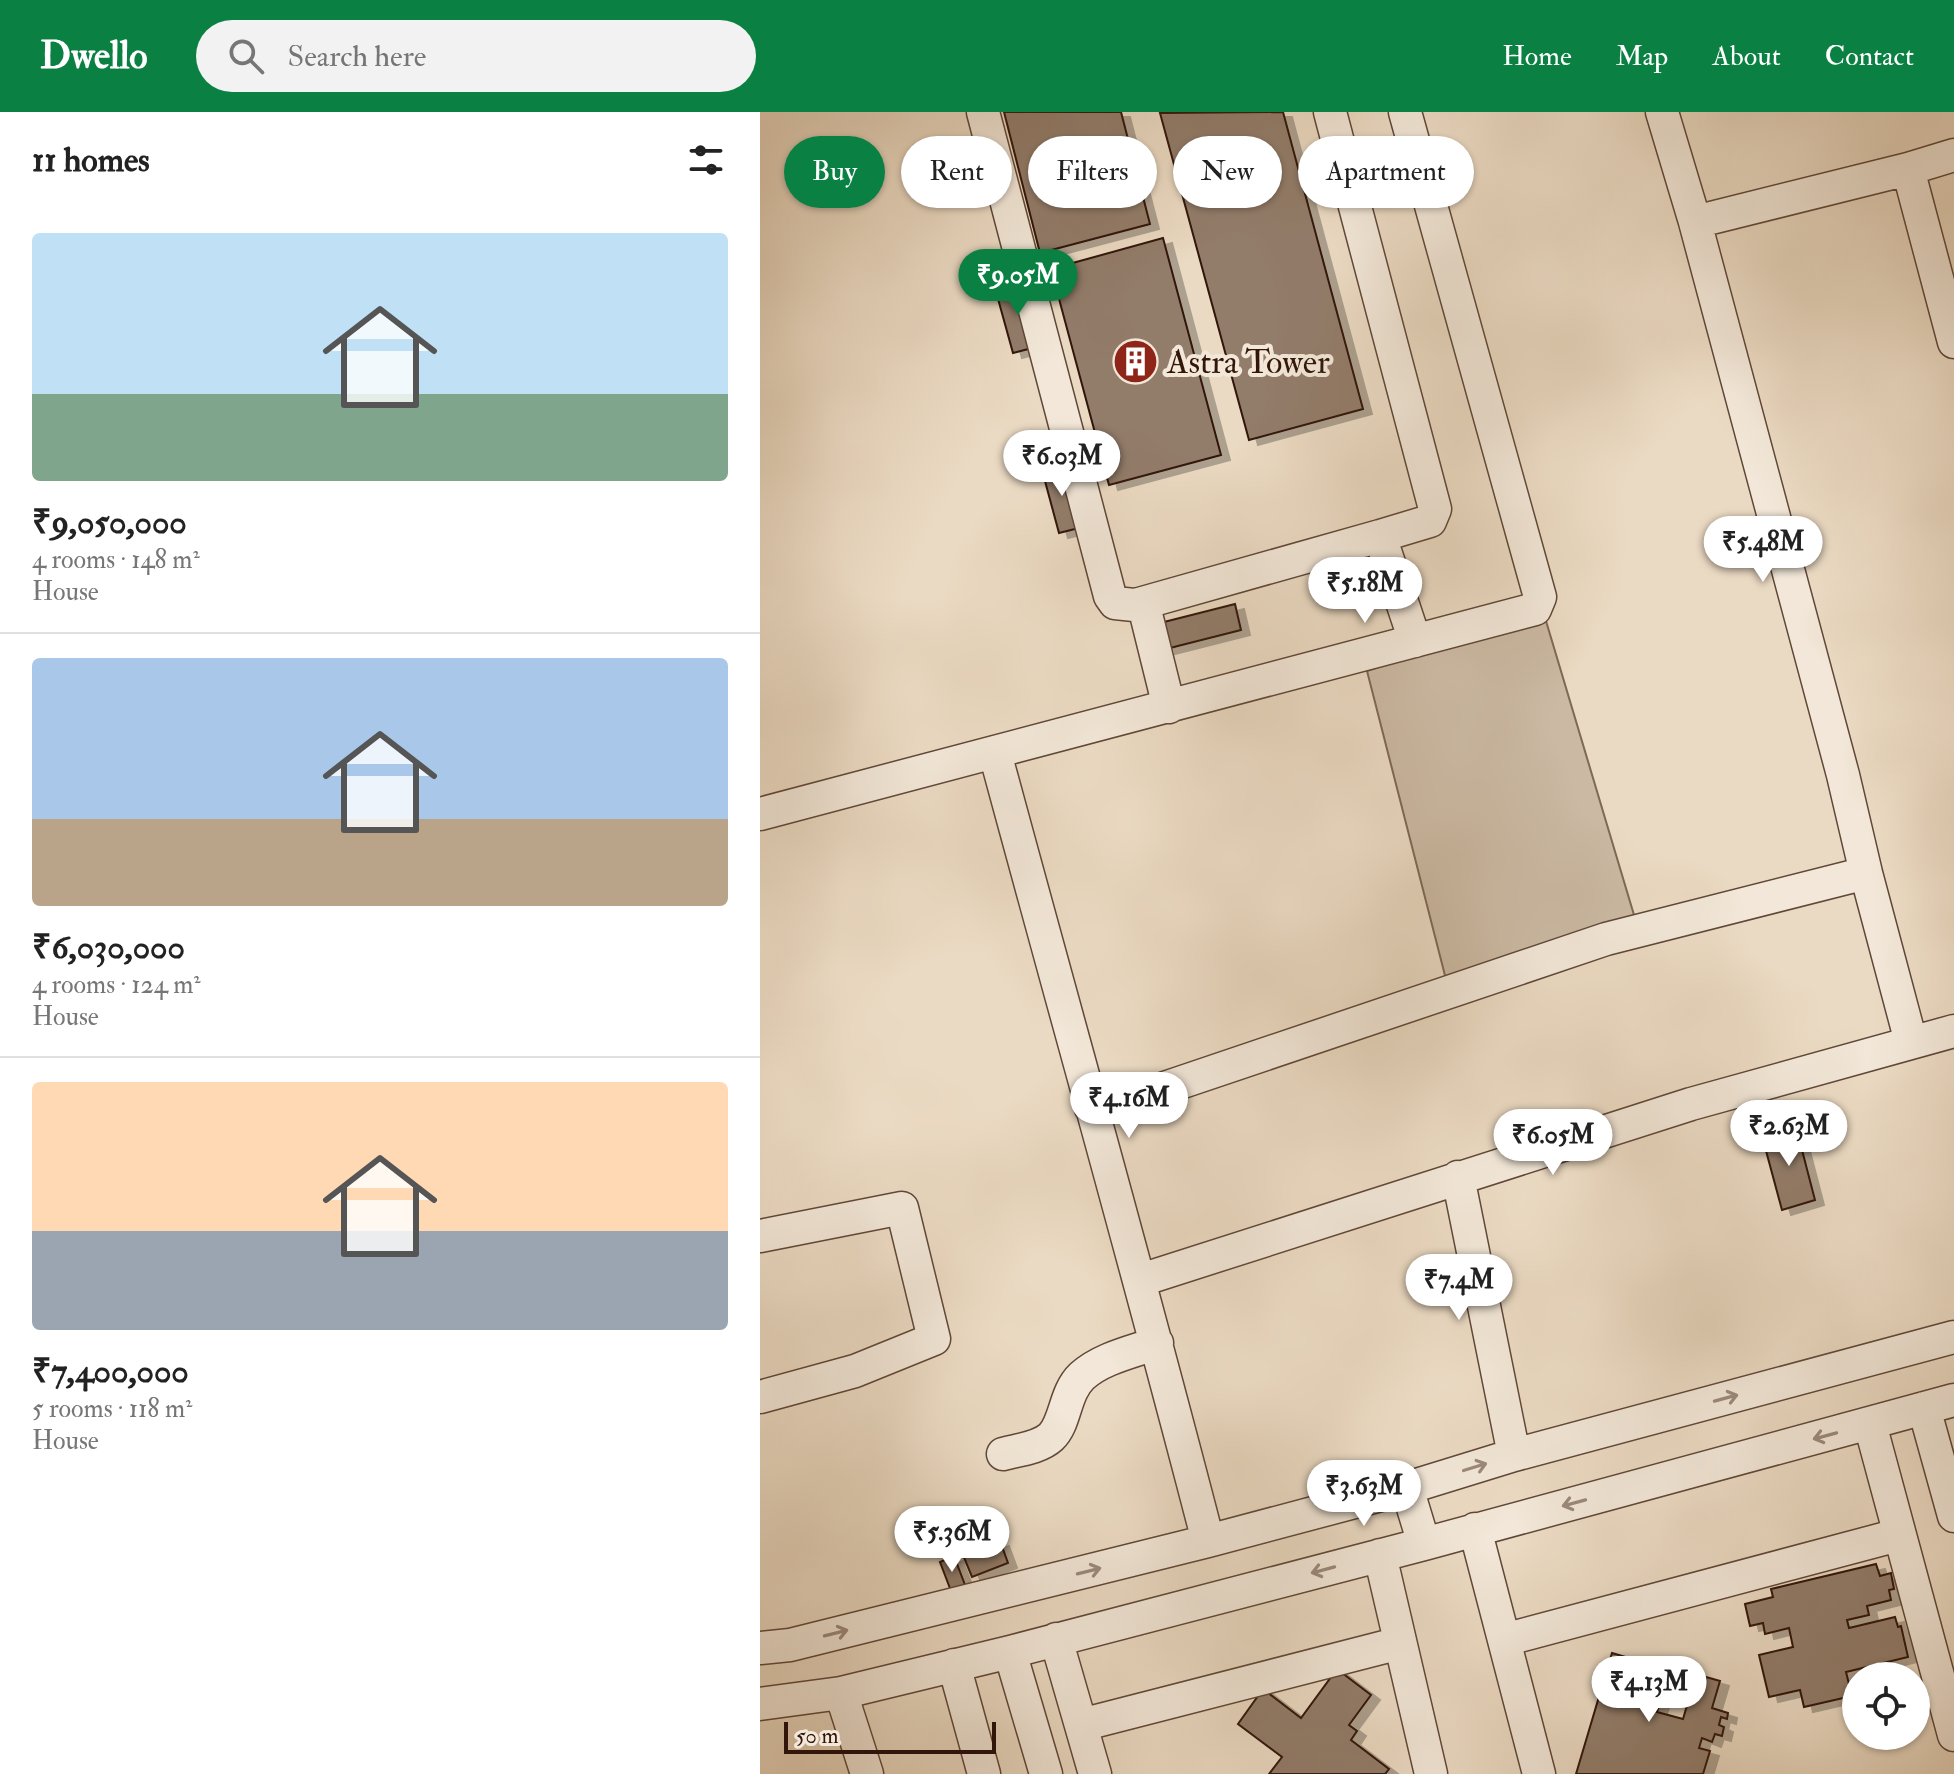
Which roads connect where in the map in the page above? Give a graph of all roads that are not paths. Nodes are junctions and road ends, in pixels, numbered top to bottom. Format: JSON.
{"nodes":[{"id":1,"x":983,"y":112,"type":"edge"},
{"id":2,"x":1330,"y":112,"type":"edge"},
{"id":3,"x":1405,"y":112,"type":"edge"},
{"id":4,"x":1662,"y":112,"type":"edge"},
{"id":5,"x":1954,"y":155,"type":"edge"},
{"id":6,"x":1908,"y":169,"type":"junction"},
{"id":7,"x":1695,"y":222,"type":"junction"},
{"id":8,"x":1954,"y":342,"type":"edge"},
{"id":9,"x":1380,"y":536,"type":"junction"},
{"id":10,"x":1139,"y":604,"type":"junction"},
{"id":11,"x":1415,"y":641,"type":"junction"},
{"id":12,"x":1169,"y":707,"type":"junction"},
{"id":13,"x":995,"y":753,"type":"junction"},
{"id":14,"x":760,"y":814,"type":"edge"},
{"id":15,"x":1866,"y":873,"type":"junction"},
{"id":16,"x":1954,"y":1031,"type":"edge"},
{"id":17,"x":1911,"y":1042,"type":"junction"},
{"id":18,"x":1091,"y":1108,"type":"junction"},
{"id":19,"x":1458,"y":1177,"type":"junction"},
{"id":20,"x":760,"y":1236,"type":"edge"},
{"id":21,"x":1141,"y":1280,"type":"junction"},
{"id":22,"x":1954,"y":1337,"type":"edge"},
{"id":23,"x":1157,"y":1343,"type":"junction"},
{"id":24,"x":760,"y":1397,"type":"edge"},
{"id":25,"x":1939,"y":1404,"type":"edge"},
{"id":26,"x":1870,"y":1424,"type":"junction"},
{"id":27,"x":1003,"y":1454,"type":"dead end"},
{"id":28,"x":1514,"y":1455,"type":"junction"},
{"id":29,"x":1407,"y":1488,"type":"junction"},
{"id":30,"x":1954,"y":1516,"type":"edge"},
{"id":31,"x":1475,"y":1529,"type":"junction"},
{"id":32,"x":1898,"y":1535,"type":"junction"},
{"id":33,"x":1208,"y":1541,"type":"junction"},
{"id":34,"x":1424,"y":1544,"type":"junction"},
{"id":35,"x":1380,"y":1555,"type":"junction"},
{"id":36,"x":1056,"y":1639,"type":"junction"},
{"id":37,"x":1504,"y":1640,"type":"junction"},
{"id":38,"x":1400,"y":1643,"type":"junction"},
{"id":39,"x":760,"y":1648,"type":"edge"},
{"id":40,"x":1010,"y":1652,"type":"junction"},
{"id":41,"x":954,"y":1665,"type":"junction"},
{"id":42,"x":841,"y":1693,"type":"junction"},
{"id":43,"x":760,"y":1704,"type":"edge"},
{"id":44,"x":1081,"y":1725,"type":"junction"},
{"id":45,"x":1954,"y":1735,"type":"edge"},
{"id":46,"x":867,"y":1774,"type":"edge"},
{"id":47,"x":984,"y":1774,"type":"edge"},
{"id":48,"x":1046,"y":1774,"type":"edge"},
{"id":49,"x":1095,"y":1774,"type":"edge"},
{"id":50,"x":1431,"y":1774,"type":"edge"},
{"id":51,"x":1539,"y":1774,"type":"edge"}],
"edges":[{"from":1,"to":10,"type":"street"},
{"from":2,"to":9,"type":"street"},
{"from":3,"to":11,"type":"street"},
{"from":4,"to":7,"type":"street"},
{"from":5,"to":6,"type":"street"},
{"from":6,"to":7,"type":"street"},
{"from":6,"to":8,"type":"street"},
{"from":7,"to":15,"type":"street"},
{"from":9,"to":10,"type":"street"},
{"from":9,"to":11,"type":"street"},
{"from":10,"to":12,"type":"street"},
{"from":11,"to":12,"type":"street"},
{"from":12,"to":13,"type":"street"},
{"from":13,"to":14,"type":"street"},
{"from":13,"to":18,"type":"street"},
{"from":15,"to":17,"type":"street"},
{"from":15,"to":18,"type":"street"},
{"from":16,"to":17,"type":"street"},
{"from":17,"to":19,"type":"street"},
{"from":18,"to":21,"type":"street"},
{"from":19,"to":21,"type":"street"},
{"from":19,"to":28,"type":"street"},
{"from":20,"to":24,"type":"street"},
{"from":21,"to":23,"type":"street"},
{"from":28,"to":22,"type":"street","one_way":true},
{"from":23,"to":27,"type":"street"},
{"from":23,"to":33,"type":"street"},
{"from":25,"to":26,"type":"street"},
{"from":25,"to":30,"type":"street"},
{"from":26,"to":31,"type":"street","one_way":true},
{"from":26,"to":32,"type":"street"},
{"from":29,"to":28,"type":"street","one_way":true},
{"from":29,"to":33,"type":"street"},
{"from":29,"to":34,"type":"street"},
{"from":31,"to":34,"type":"street"},
{"from":31,"to":37,"type":"street"},
{"from":32,"to":37,"type":"street"},
{"from":32,"to":45,"type":"street"},
{"from":39,"to":33,"type":"street","one_way":true},
{"from":34,"to":35,"type":"street"},
{"from":35,"to":36,"type":"street","one_way":true},
{"from":35,"to":38,"type":"street"},
{"from":36,"to":40,"type":"street"},
{"from":36,"to":44,"type":"street"},
{"from":37,"to":51,"type":"street"},
{"from":38,"to":44,"type":"street"},
{"from":38,"to":50,"type":"street"},
{"from":40,"to":41,"type":"street"},
{"from":40,"to":48,"type":"street"},
{"from":41,"to":42,"type":"street"},
{"from":41,"to":47,"type":"street"},
{"from":42,"to":43,"type":"street"},
{"from":42,"to":46,"type":"street"},
{"from":44,"to":49,"type":"street"}]}
